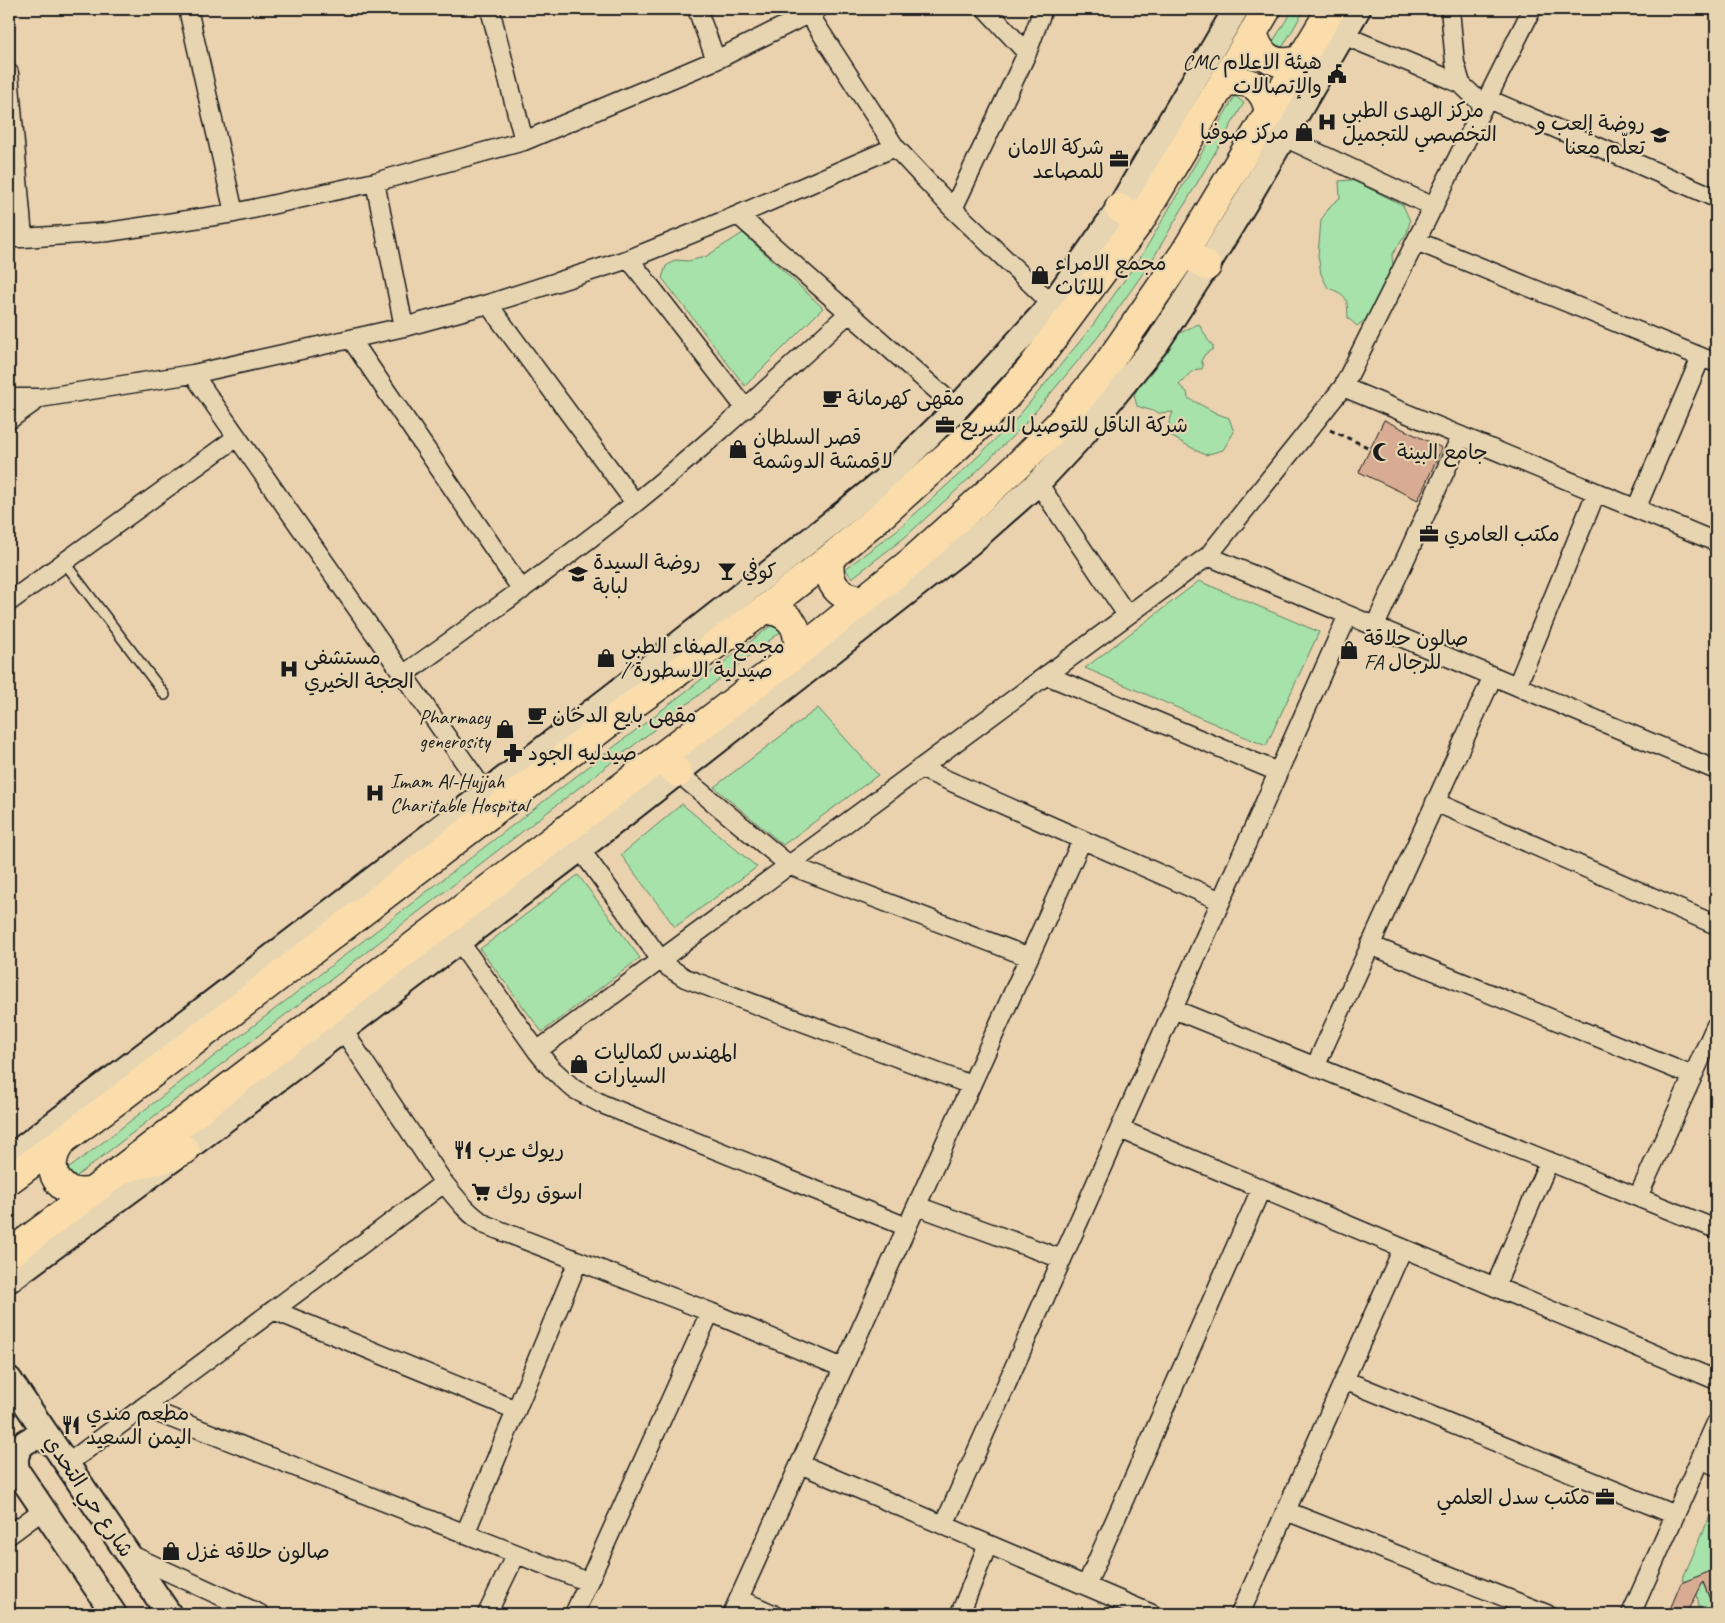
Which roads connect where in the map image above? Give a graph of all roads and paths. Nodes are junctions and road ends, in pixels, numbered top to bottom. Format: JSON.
{"nodes":[{"id":1,"x":188,"y":9,"type":"edge"},
{"id":2,"x":490,"y":9,"type":"edge"},
{"id":3,"x":697,"y":9,"type":"edge"},
{"id":4,"x":986,"y":9,"type":"edge"},
{"id":5,"x":1043,"y":9,"type":"edge"},
{"id":6,"x":1236,"y":9,"type":"edge"},
{"id":7,"x":1267,"y":9,"type":"edge"},
{"id":8,"x":1331,"y":9,"type":"edge"},
{"id":9,"x":1358,"y":9,"type":"edge"},
{"id":10,"x":1450,"y":9,"type":"edge"},
{"id":11,"x":1532,"y":9,"type":"edge"},
{"id":12,"x":814,"y":11,"type":"edge"},
{"id":13,"x":1253,"y":32,"type":"junction"},
{"id":14,"x":1343,"y":35,"type":"junction"},
{"id":15,"x":1027,"y":53,"type":"junction"},
{"id":16,"x":716,"y":60,"type":"junction"},
{"id":17,"x":1300,"y":60,"type":"junction"},
{"id":18,"x":9,"y":73,"type":"edge"},
{"id":19,"x":1223,"y":83,"type":"junction"},
{"id":20,"x":1461,"y":84,"type":"junction"},
{"id":21,"x":1486,"y":102,"type":"junction"},
{"id":22,"x":1269,"y":112,"type":"junction"},
{"id":23,"x":1284,"y":137,"type":"junction"},
{"id":24,"x":524,"y":141,"type":"junction"},
{"id":25,"x":895,"y":147,"type":"junction"},
{"id":26,"x":375,"y":182,"type":"junction"},
{"id":27,"x":1716,"y":198,"type":"edge"},
{"id":28,"x":1434,"y":207,"type":"junction"},
{"id":29,"x":953,"y":209,"type":"junction"},
{"id":30,"x":234,"y":213,"type":"junction"},
{"id":31,"x":738,"y":215,"type":"junction"},
{"id":32,"x":1129,"y":215,"type":"junction"},
{"id":33,"x":16,"y":238,"type":"edge"},
{"id":34,"x":1416,"y":241,"type":"junction"},
{"id":35,"x":1196,"y":259,"type":"junction"},
{"id":36,"x":630,"y":260,"type":"junction"},
{"id":37,"x":488,"y":304,"type":"junction"},
{"id":38,"x":1052,"y":304,"type":"junction"},
{"id":39,"x":848,"y":313,"type":"junction"},
{"id":40,"x":404,"y":328,"type":"junction"},
{"id":41,"x":351,"y":339,"type":"junction"},
{"id":42,"x":1709,"y":360,"type":"edge"},
{"id":43,"x":193,"y":374,"type":"junction"},
{"id":44,"x":1343,"y":388,"type":"junction"},
{"id":45,"x":9,"y":398,"type":"edge"},
{"id":46,"x":40,"y":398,"type":"junction"},
{"id":47,"x":746,"y":408,"type":"junction"},
{"id":48,"x":957,"y":408,"type":"junction"},
{"id":49,"x":9,"y":420,"type":"edge"},
{"id":50,"x":1314,"y":423,"type":"junction"},
{"id":51,"x":1461,"y":436,"type":"junction"},
{"id":52,"x":237,"y":437,"type":"junction"},
{"id":53,"x":1370,"y":448,"type":"dead end"},
{"id":54,"x":1038,"y":483,"type":"junction"},
{"id":55,"x":1596,"y":492,"type":"junction"},
{"id":56,"x":635,"y":503,"type":"junction"},
{"id":57,"x":1636,"y":509,"type":"junction"},
{"id":58,"x":1716,"y":542,"type":"edge"},
{"id":59,"x":1208,"y":556,"type":"junction"},
{"id":60,"x":830,"y":558,"type":"junction"},
{"id":61,"x":64,"y":562,"type":"junction"},
{"id":62,"x":522,"y":590,"type":"junction"},
{"id":63,"x":863,"y":600,"type":"junction"},
{"id":64,"x":9,"y":602,"type":"edge"},
{"id":65,"x":765,"y":609,"type":"junction"},
{"id":66,"x":1348,"y":614,"type":"junction"},
{"id":67,"x":1128,"y":615,"type":"junction"},
{"id":68,"x":1375,"y":626,"type":"junction"},
{"id":69,"x":797,"y":653,"type":"junction"},
{"id":70,"x":403,"y":675,"type":"junction"},
{"id":71,"x":1046,"y":676,"type":"junction"},
{"id":72,"x":1493,"y":676,"type":"junction"},
{"id":73,"x":1517,"y":686,"type":"junction"},
{"id":74,"x":165,"y":695,"type":"dead end"},
{"id":75,"x":617,"y":704,"type":"junction"},
{"id":76,"x":669,"y":765,"type":"junction"},
{"id":77,"x":920,"y":768,"type":"junction"},
{"id":78,"x":1716,"y":770,"type":"edge"},
{"id":79,"x":1278,"y":772,"type":"junction"},
{"id":80,"x":486,"y":794,"type":"junction"},
{"id":81,"x":1435,"y":802,"type":"junction"},
{"id":82,"x":1082,"y":840,"type":"junction"},
{"id":83,"x":580,"y":849,"type":"junction"},
{"id":84,"x":789,"y":865,"type":"junction"},
{"id":85,"x":1221,"y":901,"type":"junction"},
{"id":86,"x":1716,"y":925,"type":"edge"},
{"id":87,"x":459,"y":942,"type":"junction"},
{"id":88,"x":1370,"y":945,"type":"junction"},
{"id":89,"x":1029,"y":957,"type":"junction"},
{"id":90,"x":661,"y":959,"type":"junction"},
{"id":91,"x":1173,"y":1009,"type":"junction"},
{"id":92,"x":1716,"y":1025,"type":"edge"},
{"id":93,"x":343,"y":1030,"type":"junction"},
{"id":94,"x":537,"y":1051,"type":"junction"},
{"id":95,"x":1315,"y":1067,"type":"junction"},
{"id":96,"x":1693,"y":1076,"type":"junction"},
{"id":97,"x":972,"y":1085,"type":"junction"},
{"id":98,"x":117,"y":1088,"type":"junction"},
{"id":99,"x":1120,"y":1129,"type":"junction"},
{"id":100,"x":62,"y":1142,"type":"junction"},
{"id":101,"x":185,"y":1150,"type":"junction"},
{"id":102,"x":9,"y":1158,"type":"edge"},
{"id":103,"x":1549,"y":1161,"type":"junction"},
{"id":104,"x":9,"y":1180,"type":"edge"},
{"id":105,"x":444,"y":1183,"type":"junction"},
{"id":106,"x":102,"y":1184,"type":"junction"},
{"id":107,"x":1261,"y":1189,"type":"junction"},
{"id":108,"x":1638,"y":1197,"type":"junction"},
{"id":109,"x":917,"y":1206,"type":"junction"},
{"id":110,"x":907,"y":1227,"type":"junction"},
{"id":111,"x":1716,"y":1229,"type":"edge"},
{"id":112,"x":1403,"y":1248,"type":"junction"},
{"id":113,"x":9,"y":1254,"type":"edge"},
{"id":114,"x":1062,"y":1259,"type":"junction"},
{"id":115,"x":578,"y":1261,"type":"junction"},
{"id":116,"x":9,"y":1280,"type":"edge"},
{"id":117,"x":1495,"y":1287,"type":"junction"},
{"id":118,"x":273,"y":1310,"type":"junction"},
{"id":119,"x":710,"y":1312,"type":"junction"},
{"id":120,"x":843,"y":1368,"type":"junction"},
{"id":121,"x":9,"y":1379,"type":"edge"},
{"id":122,"x":1344,"y":1380,"type":"junction"},
{"id":123,"x":1716,"y":1380,"type":"edge"},
{"id":124,"x":143,"y":1407,"type":"junction"},
{"id":125,"x":516,"y":1410,"type":"junction"},
{"id":126,"x":1716,"y":1423,"type":"edge"},
{"id":127,"x":62,"y":1456,"type":"junction"},
{"id":128,"x":1700,"y":1459,"type":"junction"},
{"id":129,"x":800,"y":1464,"type":"junction"},
{"id":130,"x":1716,"y":1466,"type":"edge"},
{"id":131,"x":14,"y":1467,"type":"edge"},
{"id":132,"x":43,"y":1510,"type":"junction"},
{"id":133,"x":1286,"y":1510,"type":"junction"},
{"id":134,"x":1675,"y":1515,"type":"junction"},
{"id":135,"x":944,"y":1525,"type":"junction"},
{"id":136,"x":465,"y":1534,"type":"junction"},
{"id":137,"x":9,"y":1535,"type":"edge"},
{"id":138,"x":988,"y":1544,"type":"junction"},
{"id":139,"x":128,"y":1553,"type":"junction"},
{"id":140,"x":516,"y":1554,"type":"junction"},
{"id":141,"x":588,"y":1582,"type":"junction"},
{"id":142,"x":1086,"y":1586,"type":"junction"},
{"id":143,"x":736,"y":1607,"type":"edge"},
{"id":144,"x":114,"y":1614,"type":"edge"},
{"id":145,"x":170,"y":1614,"type":"edge"},
{"id":146,"x":260,"y":1614,"type":"edge"},
{"id":147,"x":488,"y":1614,"type":"edge"},
{"id":148,"x":574,"y":1614,"type":"edge"},
{"id":149,"x":773,"y":1614,"type":"edge"},
{"id":150,"x":960,"y":1614,"type":"edge"},
{"id":151,"x":1152,"y":1614,"type":"edge"},
{"id":152,"x":1240,"y":1614,"type":"edge"},
{"id":153,"x":1547,"y":1614,"type":"edge"},
{"id":154,"x":1631,"y":1614,"type":"edge"}],
"edges":[{"from":1,"to":30,"type":"street"},
{"from":2,"to":24,"type":"street"},
{"from":3,"to":16,"type":"street"},
{"from":4,"to":15,"type":"street"},
{"from":5,"to":15,"type":"street"},
{"from":6,"to":32,"type":"street"},
{"from":7,"to":13,"type":"main road"},
{"from":8,"to":17,"type":"main road"},
{"from":9,"to":14,"type":"street"},
{"from":10,"to":20,"type":"street"},
{"from":11,"to":21,"type":"street"},
{"from":12,"to":16,"type":"street"},
{"from":12,"to":25,"type":"street"},
{"from":13,"to":17,"type":"main road"},
{"from":13,"to":19,"type":"main road"},
{"from":14,"to":20,"type":"street"},
{"from":14,"to":23,"type":"street"},
{"from":15,"to":29,"type":"street"},
{"from":16,"to":24,"type":"street"},
{"from":17,"to":22,"type":"main road"},
{"from":18,"to":33,"type":"street"},
{"from":19,"to":22,"type":"main road"},
{"from":19,"to":32,"type":"main road"},
{"from":20,"to":21,"type":"street"},
{"from":21,"to":27,"type":"street"},
{"from":21,"to":28,"type":"street"},
{"from":22,"to":35,"type":"main road"},
{"from":23,"to":28,"type":"street"},
{"from":23,"to":35,"type":"street"},
{"from":24,"to":26,"type":"street"},
{"from":25,"to":29,"type":"street"},
{"from":25,"to":31,"type":"street"},
{"from":26,"to":30,"type":"street"},
{"from":26,"to":40,"type":"street"},
{"from":28,"to":34,"type":"street"},
{"from":29,"to":38,"type":"street"},
{"from":30,"to":33,"type":"street"},
{"from":31,"to":36,"type":"street"},
{"from":31,"to":39,"type":"street"},
{"from":32,"to":38,"type":"street"},
{"from":32,"to":60,"type":"main road"},
{"from":34,"to":42,"type":"street"},
{"from":34,"to":44,"type":"street"},
{"from":35,"to":54,"type":"street"},
{"from":35,"to":63,"type":"main road"},
{"from":36,"to":37,"type":"street"},
{"from":36,"to":47,"type":"street"},
{"from":37,"to":40,"type":"street"},
{"from":37,"to":56,"type":"street"},
{"from":38,"to":48,"type":"street"},
{"from":39,"to":47,"type":"street"},
{"from":39,"to":48,"type":"street"},
{"from":40,"to":41,"type":"street"},
{"from":41,"to":43,"type":"street"},
{"from":41,"to":62,"type":"street"},
{"from":42,"to":57,"type":"street"},
{"from":43,"to":46,"type":"street"},
{"from":43,"to":52,"type":"street"},
{"from":44,"to":50,"type":"street"},
{"from":44,"to":51,"type":"street"},
{"from":45,"to":46,"type":"street"},
{"from":46,"to":49,"type":"street"},
{"from":47,"to":56,"type":"street"},
{"from":48,"to":75,"type":"street"},
{"from":50,"to":53,"type":"path"},
{"from":50,"to":59,"type":"street"},
{"from":51,"to":55,"type":"street"},
{"from":51,"to":68,"type":"street"},
{"from":52,"to":61,"type":"street"},
{"from":52,"to":70,"type":"street"},
{"from":54,"to":67,"type":"street"},
{"from":54,"to":76,"type":"street"},
{"from":55,"to":57,"type":"street"},
{"from":55,"to":73,"type":"street"},
{"from":56,"to":62,"type":"street"},
{"from":57,"to":58,"type":"street"},
{"from":59,"to":66,"type":"street"},
{"from":59,"to":67,"type":"street"},
{"from":60,"to":63,"type":"main road"},
{"from":60,"to":65,"type":"main road"},
{"from":61,"to":64,"type":"street"},
{"from":61,"to":74,"type":"lane"},
{"from":62,"to":70,"type":"street"},
{"from":63,"to":69,"type":"main road"},
{"from":65,"to":69,"type":"main road"},
{"from":65,"to":75,"type":"main road"},
{"from":66,"to":68,"type":"street"},
{"from":66,"to":79,"type":"street"},
{"from":67,"to":71,"type":"street"},
{"from":68,"to":72,"type":"street"},
{"from":69,"to":76,"type":"main road"},
{"from":70,"to":80,"type":"street"},
{"from":71,"to":77,"type":"street"},
{"from":71,"to":79,"type":"street"},
{"from":72,"to":73,"type":"street"},
{"from":72,"to":81,"type":"street"},
{"from":73,"to":78,"type":"street"},
{"from":75,"to":80,"type":"street"},
{"from":75,"to":98,"type":"main road"},
{"from":76,"to":83,"type":"street"},
{"from":76,"to":84,"type":"street"},
{"from":76,"to":106,"type":"main road"},
{"from":77,"to":82,"type":"street"},
{"from":77,"to":84,"type":"street"},
{"from":79,"to":85,"type":"street"},
{"from":80,"to":98,"type":"street"},
{"from":81,"to":86,"type":"street"},
{"from":81,"to":88,"type":"street"},
{"from":82,"to":85,"type":"street"},
{"from":82,"to":89,"type":"street"},
{"from":83,"to":87,"type":"street"},
{"from":83,"to":90,"type":"street"},
{"from":84,"to":89,"type":"street"},
{"from":84,"to":90,"type":"street"},
{"from":85,"to":91,"type":"street"},
{"from":87,"to":93,"type":"street"},
{"from":87,"to":94,"type":"street"},
{"from":88,"to":95,"type":"street"},
{"from":88,"to":96,"type":"street"},
{"from":89,"to":97,"type":"street"},
{"from":90,"to":94,"type":"street"},
{"from":90,"to":97,"type":"street"},
{"from":91,"to":95,"type":"street"},
{"from":91,"to":99,"type":"street"},
{"from":92,"to":96,"type":"street"},
{"from":93,"to":101,"type":"street"},
{"from":93,"to":105,"type":"street"},
{"from":94,"to":110,"type":"street"},
{"from":95,"to":103,"type":"street"},
{"from":96,"to":108,"type":"street"},
{"from":97,"to":109,"type":"street"},
{"from":98,"to":100,"type":"main road"},
{"from":98,"to":102,"type":"street"},
{"from":99,"to":107,"type":"street"},
{"from":99,"to":114,"type":"street"},
{"from":100,"to":104,"type":"main road"},
{"from":100,"to":106,"type":"main road"},
{"from":101,"to":106,"type":"main road"},
{"from":101,"to":116,"type":"street"},
{"from":103,"to":108,"type":"street"},
{"from":103,"to":117,"type":"street"},
{"from":105,"to":115,"type":"street"},
{"from":105,"to":118,"type":"street"},
{"from":106,"to":113,"type":"main road"},
{"from":107,"to":112,"type":"street"},
{"from":107,"to":142,"type":"street"},
{"from":108,"to":111,"type":"street"},
{"from":109,"to":110,"type":"street"},
{"from":109,"to":114,"type":"street"},
{"from":110,"to":120,"type":"street"},
{"from":112,"to":117,"type":"street"},
{"from":112,"to":122,"type":"street"},
{"from":114,"to":135,"type":"street"},
{"from":115,"to":119,"type":"street"},
{"from":115,"to":125,"type":"street"},
{"from":117,"to":123,"type":"street"},
{"from":118,"to":124,"type":"street"},
{"from":118,"to":125,"type":"street"},
{"from":119,"to":120,"type":"street"},
{"from":119,"to":141,"type":"street"},
{"from":120,"to":129,"type":"street"},
{"from":121,"to":127,"type":"street","name":"شارع حي التحدي"},
{"from":122,"to":133,"type":"street"},
{"from":122,"to":134,"type":"street"},
{"from":124,"to":127,"type":"street"},
{"from":124,"to":136,"type":"street"},
{"from":125,"to":136,"type":"street"},
{"from":126,"to":128,"type":"street"},
{"from":127,"to":131,"type":"street"},
{"from":127,"to":139,"type":"street","name":"شارع حي التحدي"},
{"from":128,"to":130,"type":"street"},
{"from":128,"to":134,"type":"street"},
{"from":129,"to":135,"type":"street"},
{"from":129,"to":143,"type":"street"},
{"from":131,"to":132,"type":"street"},
{"from":132,"to":137,"type":"street"},
{"from":132,"to":144,"type":"street"},
{"from":133,"to":152,"type":"street"},
{"from":133,"to":153,"type":"street"},
{"from":134,"to":154,"type":"street"},
{"from":135,"to":138,"type":"street"},
{"from":136,"to":140,"type":"street"},
{"from":138,"to":142,"type":"street"},
{"from":138,"to":150,"type":"street"},
{"from":139,"to":145,"type":"street","name":"شارع حي التحدي"},
{"from":139,"to":146,"type":"street"},
{"from":140,"to":141,"type":"street"},
{"from":140,"to":147,"type":"street"},
{"from":141,"to":148,"type":"street"},
{"from":142,"to":151,"type":"street"},
{"from":143,"to":149,"type":"street"}]}
